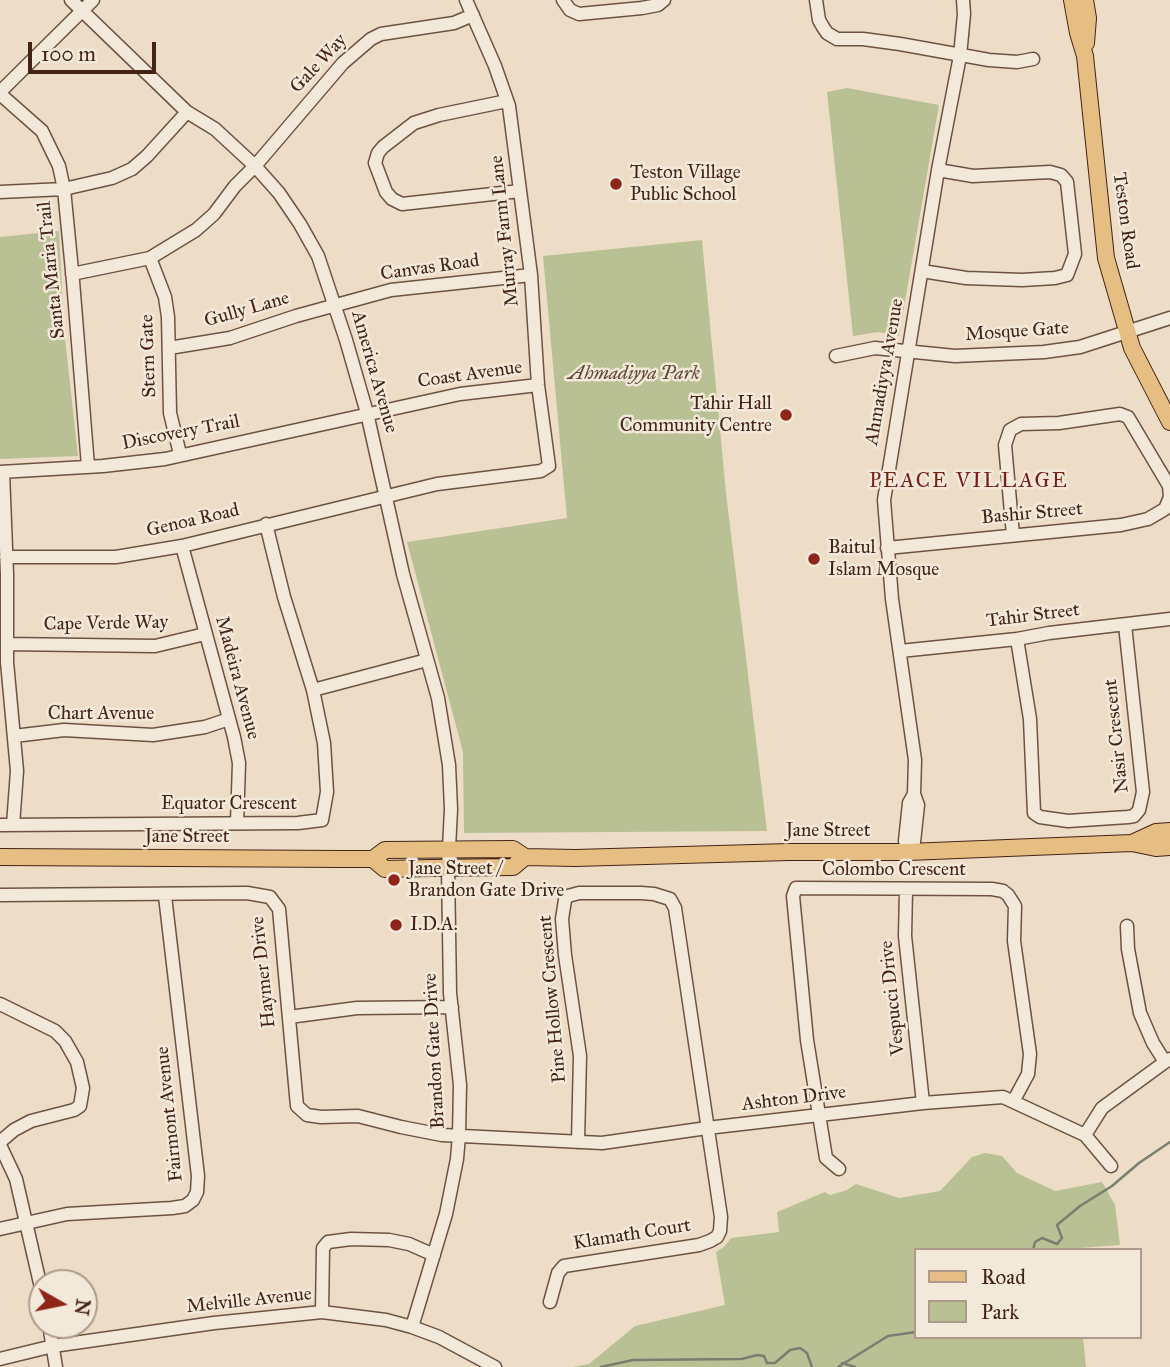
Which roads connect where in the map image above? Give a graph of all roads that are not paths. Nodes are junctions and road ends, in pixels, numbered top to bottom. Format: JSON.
{"nodes":[{"id":1,"x":71,"y":0,"type":"edge"},
{"id":2,"x":93,"y":0,"type":"edge"},
{"id":3,"x":466,"y":0,"type":"edge"},
{"id":4,"x":563,"y":0,"type":"edge"},
{"id":5,"x":664,"y":0,"type":"edge"},
{"id":6,"x":816,"y":0,"type":"edge"},
{"id":7,"x":963,"y":0,"type":"edge"},
{"id":8,"x":1072,"y":0,"type":"edge"},
{"id":9,"x":1085,"y":0,"type":"edge"},
{"id":10,"x":81,"y":10,"type":"junction"},
{"id":11,"x":473,"y":15,"type":"junction"},
{"id":12,"x":960,"y":56,"type":"junction"},
{"id":13,"x":1085,"y":56,"type":"junction"},
{"id":14,"x":1033,"y":59,"type":"dead end"},
{"id":15,"x":0,"y":93,"type":"edge"},
{"id":16,"x":507,"y":101,"type":"junction"},
{"id":17,"x":187,"y":113,"type":"junction"},
{"id":18,"x":255,"y":166,"type":"junction"},
{"id":19,"x":938,"y":170,"type":"junction"},
{"id":20,"x":64,"y":189,"type":"junction"},
{"id":21,"x":520,"y":191,"type":"junction"},
{"id":22,"x":0,"y":192,"type":"edge"},
{"id":23,"x":150,"y":258,"type":"junction"},
{"id":24,"x":922,"y":271,"type":"junction"},
{"id":25,"x":72,"y":274,"type":"junction"},
{"id":26,"x":531,"y":275,"type":"junction"},
{"id":27,"x":335,"y":307,"type":"junction"},
{"id":28,"x":1170,"y":318,"type":"edge"},
{"id":29,"x":1126,"y":331,"type":"junction"},
{"id":30,"x":169,"y":348,"type":"junction"},
{"id":31,"x":908,"y":351,"type":"junction"},
{"id":32,"x":836,"y":356,"type":"dead end"},
{"id":33,"x":538,"y":385,"type":"junction"},
{"id":34,"x":367,"y":413,"type":"junction"},
{"id":35,"x":1170,"y":422,"type":"edge"},
{"id":36,"x":180,"y":454,"type":"junction"},
{"id":37,"x":89,"y":466,"type":"junction"},
{"id":38,"x":549,"y":466,"type":"joint"},
{"id":39,"x":2,"y":472,"type":"edge"},
{"id":40,"x":1170,"y":497,"type":"edge"},
{"id":41,"x":385,"y":498,"type":"junction"},
{"id":42,"x":266,"y":524,"type":"junction"},
{"id":43,"x":1013,"y":535,"type":"junction"},
{"id":44,"x":182,"y":546,"type":"junction"},
{"id":45,"x":887,"y":548,"type":"junction"},
{"id":46,"x":6,"y":557,"type":"junction"},
{"id":47,"x":1170,"y":620,"type":"edge"},
{"id":48,"x":1125,"y":625,"type":"junction"},
{"id":49,"x":205,"y":634,"type":"junction"},
{"id":50,"x":1017,"y":639,"type":"junction"},
{"id":51,"x":7,"y":644,"type":"junction"},
{"id":52,"x":900,"y":650,"type":"junction"},
{"id":53,"x":427,"y":660,"type":"junction"},
{"id":54,"x":313,"y":690,"type":"junction"},
{"id":55,"x":229,"y":719,"type":"junction"},
{"id":56,"x":14,"y":736,"type":"junction"},
{"id":57,"x":237,"y":823,"type":"junction"},
{"id":58,"x":7,"y":825,"type":"edge"},
{"id":59,"x":1170,"y":831,"type":"edge"},
{"id":60,"x":1132,"y":843,"type":"junction"},
{"id":61,"x":1170,"y":847,"type":"edge"},
{"id":62,"x":449,"y":850,"type":"junction"},
{"id":63,"x":908,"y":852,"type":"junction"},
{"id":64,"x":0,"y":857,"type":"edge"},
{"id":65,"x":524,"y":858,"type":"junction"},
{"id":66,"x":373,"y":859,"type":"junction"},
{"id":67,"x":448,"y":868,"type":"junction"},
{"id":68,"x":906,"y":890,"type":"junction"},
{"id":69,"x":0,"y":895,"type":"edge"},
{"id":70,"x":165,"y":896,"type":"junction"},
{"id":71,"x":1127,"y":926,"type":"dead end"},
{"id":72,"x":0,"y":1004,"type":"edge"},
{"id":73,"x":452,"y":1007,"type":"junction"},
{"id":74,"x":289,"y":1017,"type":"junction"},
{"id":75,"x":1167,"y":1060,"type":"edge"},
{"id":76,"x":1014,"y":1100,"type":"junction"},
{"id":77,"x":923,"y":1103,"type":"junction"},
{"id":78,"x":819,"y":1116,"type":"junction"},
{"id":79,"x":707,"y":1128,"type":"junction"},
{"id":80,"x":459,"y":1135,"type":"junction"},
{"id":81,"x":1085,"y":1135,"type":"junction"},
{"id":82,"x":578,"y":1142,"type":"junction"},
{"id":83,"x":0,"y":1144,"type":"edge"},
{"id":84,"x":1111,"y":1166,"type":"dead end"},
{"id":85,"x":839,"y":1168,"type":"dead end"},
{"id":86,"x":26,"y":1224,"type":"junction"},
{"id":87,"x":0,"y":1229,"type":"edge"},
{"id":88,"x":434,"y":1255,"type":"junction"},
{"id":89,"x":37,"y":1269,"type":"edge"},
{"id":90,"x":550,"y":1302,"type":"dead end"},
{"id":91,"x":322,"y":1312,"type":"junction"},
{"id":92,"x":412,"y":1327,"type":"junction"},
{"id":93,"x":52,"y":1339,"type":"edge"},
{"id":94,"x":53,"y":1346,"type":"junction"},
{"id":95,"x":0,"y":1359,"type":"edge"},
{"id":96,"x":56,"y":1367,"type":"edge"},
{"id":97,"x":495,"y":1367,"type":"edge"}],
"edges":[{"from":1,"to":10,"type":"street","name":"America Avenue"},
{"from":2,"to":10,"type":"street"},
{"from":3,"to":11,"type":"street","name":"Murray Farm Lane"},
{"from":4,"to":5,"type":"street"},
{"from":6,"to":12,"type":"street"},
{"from":7,"to":12,"type":"street","name":"Ahmadiyya Avenue"},
{"from":8,"to":13,"type":"main road","name":"Teston Road"},
{"from":9,"to":13,"type":"main road","name":"Teston Road"},
{"from":10,"to":15,"type":"street"},
{"from":10,"to":17,"type":"street","name":"America Avenue"},
{"from":11,"to":16,"type":"street","name":"Murray Farm Lane"},
{"from":11,"to":18,"type":"street","name":"Gale Way"},
{"from":12,"to":14,"type":"street"},
{"from":12,"to":19,"type":"street","name":"Ahmadiyya Avenue"},
{"from":13,"to":29,"type":"main road","name":"Teston Road"},
{"from":15,"to":20,"type":"street","name":"Santa Maria Trail"},
{"from":16,"to":21,"type":"street","name":"Murray Farm Lane"},
{"from":16,"to":21,"type":"street"},
{"from":17,"to":18,"type":"street","name":"America Avenue"},
{"from":17,"to":20,"type":"street"},
{"from":18,"to":23,"type":"street","name":"Gale Way"},
{"from":18,"to":27,"type":"street","name":"America Avenue"},
{"from":19,"to":24,"type":"street","name":"Ahmadiyya Avenue"},
{"from":19,"to":24,"type":"street"},
{"from":20,"to":22,"type":"street"},
{"from":20,"to":25,"type":"street","name":"Santa Maria Trail"},
{"from":21,"to":26,"type":"street","name":"Murray Farm Lane"},
{"from":23,"to":25,"type":"street","name":"Gale Way"},
{"from":23,"to":30,"type":"street","name":"Stern Gate"},
{"from":24,"to":31,"type":"street","name":"Ahmadiyya Avenue"},
{"from":25,"to":37,"type":"street","name":"Santa Maria Trail"},
{"from":26,"to":27,"type":"street","name":"Canvas Road"},
{"from":26,"to":33,"type":"street","name":"Murray Farm Lane"},
{"from":27,"to":30,"type":"street","name":"Gully Lane"},
{"from":27,"to":34,"type":"street","name":"America Avenue"},
{"from":28,"to":29,"type":"street","name":"Mosque Gate"},
{"from":29,"to":31,"type":"street","name":"Mosque Gate"},
{"from":29,"to":35,"type":"main road","name":"Teston Road"},
{"from":30,"to":36,"type":"street","name":"Stern Gate"},
{"from":31,"to":32,"type":"street","name":"Mosque Gate"},
{"from":31,"to":45,"type":"street","name":"Ahmadiyya Avenue"},
{"from":33,"to":34,"type":"street","name":"Coast Avenue"},
{"from":33,"to":38,"type":"street","name":"Murray Farm Lane"},
{"from":34,"to":36,"type":"street","name":"Discovery Trail"},
{"from":34,"to":41,"type":"street","name":"America Avenue"},
{"from":36,"to":37,"type":"street","name":"Discovery Trail"},
{"from":37,"to":39,"type":"street","name":"Discovery Trail"},
{"from":38,"to":41,"type":"street","name":"Genoa Road"},
{"from":39,"to":46,"type":"street"},
{"from":40,"to":43,"type":"street","name":"Bashir Street"},
{"from":40,"to":43,"type":"street"},
{"from":41,"to":42,"type":"street","name":"Genoa Road"},
{"from":41,"to":53,"type":"street","name":"America Avenue"},
{"from":42,"to":44,"type":"street","name":"Genoa Road"},
{"from":42,"to":54,"type":"street","name":"Equator Crescent"},
{"from":43,"to":45,"type":"street","name":"Bashir Street"},
{"from":44,"to":46,"type":"street","name":"Genoa Road"},
{"from":44,"to":49,"type":"street","name":"Madeira Avenue"},
{"from":45,"to":52,"type":"street","name":"Ahmadiyya Avenue"},
{"from":46,"to":51,"type":"street"},
{"from":47,"to":48,"type":"street","name":"Tahir Street"},
{"from":48,"to":50,"type":"street","name":"Tahir Street"},
{"from":48,"to":50,"type":"street","name":"Nasir Crescent"},
{"from":49,"to":51,"type":"street","name":"Cape Verde Way"},
{"from":49,"to":55,"type":"street","name":"Madeira Avenue"},
{"from":50,"to":52,"type":"street","name":"Tahir Street"},
{"from":51,"to":56,"type":"street"},
{"from":52,"to":63,"type":"street","name":"Ahmadiyya Avenue"},
{"from":53,"to":54,"type":"street"},
{"from":53,"to":62,"type":"street","name":"America Avenue"},
{"from":54,"to":57,"type":"street","name":"Equator Crescent"},
{"from":55,"to":56,"type":"street","name":"Chart Avenue"},
{"from":55,"to":57,"type":"street","name":"Madeira Avenue"},
{"from":56,"to":58,"type":"street"},
{"from":57,"to":58,"type":"street","name":"Equator Crescent"},
{"from":59,"to":60,"type":"main road","name":"Jane Street"},
{"from":60,"to":61,"type":"main road","name":"Jane Street"},
{"from":60,"to":63,"type":"main road","name":"Jane Street"},
{"from":62,"to":65,"type":"main road","name":"Jane Street"},
{"from":62,"to":66,"type":"main road","name":"Jane Street"},
{"from":62,"to":67,"type":"street","name":"Brandon Gate Drive"},
{"from":63,"to":65,"type":"main road","name":"Jane Street"},
{"from":64,"to":66,"type":"main road","name":"Jane Street"},
{"from":65,"to":67,"type":"main road","name":"Jane Street"},
{"from":66,"to":67,"type":"main road","name":"Jane Street"},
{"from":67,"to":73,"type":"street","name":"Brandon Gate Drive"},
{"from":68,"to":76,"type":"street","name":"Colombo Crescent"},
{"from":68,"to":77,"type":"street","name":"Vespucci Drive"},
{"from":68,"to":78,"type":"street","name":"Colombo Crescent"},
{"from":69,"to":70,"type":"street","name":"Haymer Drive"},
{"from":70,"to":74,"type":"street","name":"Haymer Drive"},
{"from":70,"to":86,"type":"street","name":"Fairmont Avenue"},
{"from":71,"to":75,"type":"street"},
{"from":72,"to":83,"type":"street"},
{"from":73,"to":74,"type":"street"},
{"from":73,"to":80,"type":"street","name":"Brandon Gate Drive"},
{"from":74,"to":80,"type":"street","name":"Haymer Drive"},
{"from":75,"to":81,"type":"street"},
{"from":76,"to":77,"type":"street","name":"Ashton Drive"},
{"from":76,"to":81,"type":"street","name":"Ashton Drive"},
{"from":77,"to":78,"type":"street","name":"Ashton Drive"},
{"from":78,"to":79,"type":"street","name":"Ashton Drive"},
{"from":78,"to":85,"type":"street"},
{"from":79,"to":82,"type":"street","name":"Ashton Drive"},
{"from":79,"to":82,"type":"street","name":"Pine Hollow Crescent"},
{"from":79,"to":90,"type":"street","name":"Klamath Court"},
{"from":80,"to":82,"type":"street","name":"Ashton Drive"},
{"from":80,"to":88,"type":"street","name":"Brandon Gate Drive"},
{"from":81,"to":84,"type":"street","name":"Ashton Drive"},
{"from":83,"to":86,"type":"street"},
{"from":86,"to":87,"type":"street","name":"Fairmont Avenue"},
{"from":86,"to":89,"type":"street"},
{"from":88,"to":91,"type":"street"},
{"from":88,"to":92,"type":"street","name":"Brandon Gate Drive"},
{"from":91,"to":92,"type":"street","name":"Melville Avenue"},
{"from":91,"to":94,"type":"street","name":"Melville Avenue"},
{"from":92,"to":97,"type":"street","name":"Melville Avenue"},
{"from":93,"to":94,"type":"street"},
{"from":94,"to":95,"type":"street","name":"Melville Avenue"},
{"from":94,"to":96,"type":"street"}]}
